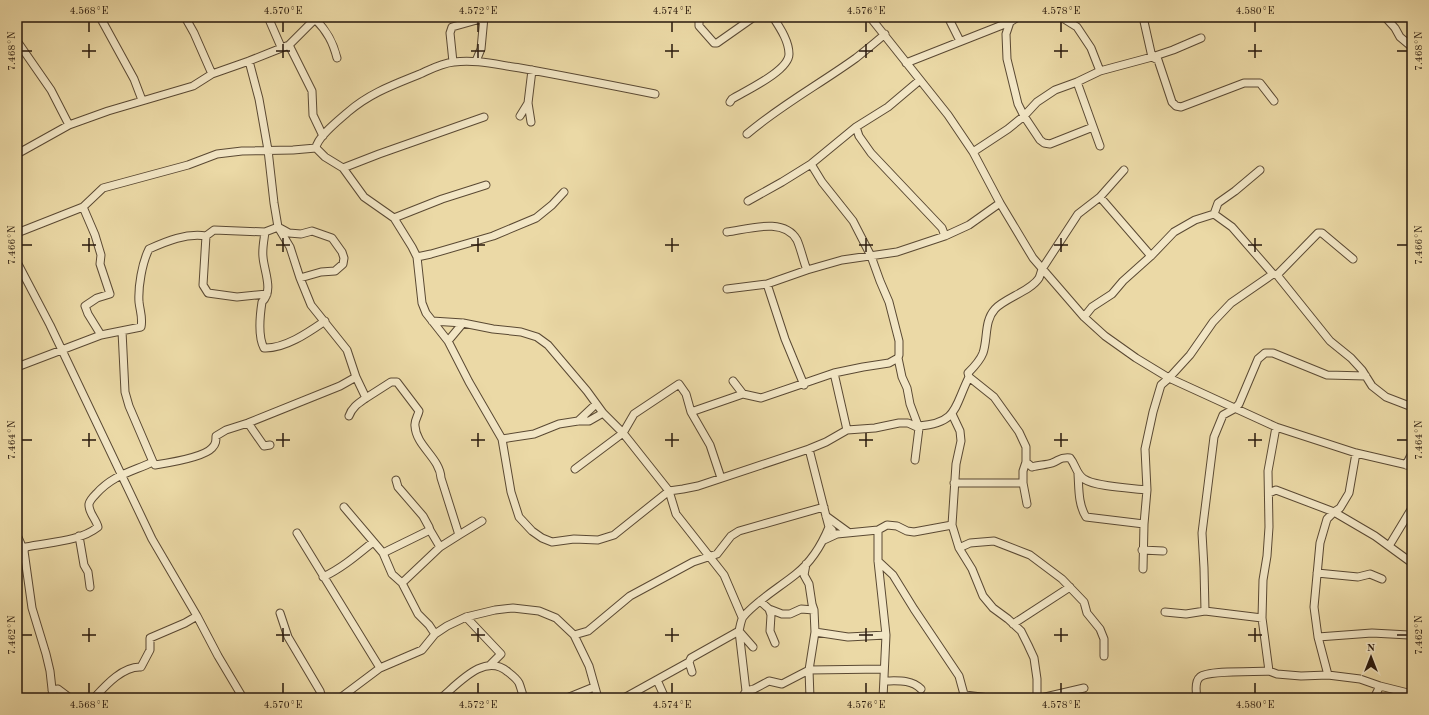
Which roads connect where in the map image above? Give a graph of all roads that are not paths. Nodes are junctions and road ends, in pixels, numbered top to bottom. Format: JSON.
{"nodes":[{"id":1,"x":100,"y":17,"type":"edge"},
{"id":2,"x":185,"y":17,"type":"edge"},
{"id":3,"x":268,"y":17,"type":"edge"},
{"id":4,"x":484,"y":17,"type":"edge"},
{"id":5,"x":699,"y":17,"type":"edge"},
{"id":6,"x":754,"y":17,"type":"edge"},
{"id":7,"x":773,"y":17,"type":"edge"},
{"id":8,"x":870,"y":17,"type":"edge"},
{"id":9,"x":948,"y":17,"type":"edge"},
{"id":10,"x":1018,"y":17,"type":"edge"},
{"id":11,"x":1061,"y":17,"type":"edge"},
{"id":12,"x":1143,"y":17,"type":"edge"},
{"id":13,"x":1385,"y":17,"type":"edge"},
{"id":14,"x":316,"y":18,"type":"edge"},
{"id":15,"x":1010,"y":22,"type":"junction"},
{"id":16,"x":885,"y":34,"type":"junction"},
{"id":17,"x":1201,"y":38,"type":"dead end"},
{"id":18,"x":17,"y":41,"type":"edge"},
{"id":19,"x":960,"y":41,"type":"junction"},
{"id":20,"x":285,"y":46,"type":"junction"},
{"id":21,"x":1412,"y":48,"type":"edge"},
{"id":22,"x":1152,"y":57,"type":"junction"},
{"id":23,"x":336,"y":58,"type":"dead end"},
{"id":24,"x":249,"y":61,"type":"junction"},
{"id":25,"x":476,"y":61,"type":"junction"},
{"id":26,"x":453,"y":62,"type":"junction"},
{"id":27,"x":906,"y":63,"type":"junction"},
{"id":28,"x":532,"y":70,"type":"junction"},
{"id":29,"x":1100,"y":71,"type":"junction"},
{"id":30,"x":212,"y":74,"type":"junction"},
{"id":31,"x":920,"y":80,"type":"junction"},
{"id":32,"x":1077,"y":82,"type":"junction"},
{"id":33,"x":655,"y":94,"type":"dead end"},
{"id":34,"x":142,"y":100,"type":"junction"},
{"id":35,"x":1274,"y":101,"type":"dead end"},
{"id":36,"x":730,"y":102,"type":"dead end"},
{"id":37,"x":528,"y":103,"type":"junction"},
{"id":38,"x":520,"y":116,"type":"dead end"},
{"id":39,"x":1024,"y":116,"type":"junction"},
{"id":40,"x":484,"y":118,"type":"dead end"},
{"id":41,"x":531,"y":122,"type":"dead end"},
{"id":42,"x":69,"y":125,"type":"junction"},
{"id":43,"x":1093,"y":127,"type":"junction"},
{"id":44,"x":856,"y":128,"type":"junction"},
{"id":45,"x":747,"y":134,"type":"dead end"},
{"id":46,"x":322,"y":136,"type":"junction"},
{"id":47,"x":1100,"y":146,"type":"dead end"},
{"id":48,"x":316,"y":148,"type":"junction"},
{"id":49,"x":268,"y":150,"type":"junction"},
{"id":50,"x":973,"y":152,"type":"junction"},
{"id":51,"x":17,"y":154,"type":"edge"},
{"id":52,"x":811,"y":164,"type":"junction"},
{"id":53,"x":343,"y":168,"type":"junction"},
{"id":54,"x":1124,"y":170,"type":"dead end"},
{"id":55,"x":1260,"y":170,"type":"dead end"},
{"id":56,"x":486,"y":185,"type":"dead end"},
{"id":57,"x":564,"y":192,"type":"dead end"},
{"id":58,"x":1100,"y":197,"type":"junction"},
{"id":59,"x":748,"y":201,"type":"dead end"},
{"id":60,"x":1000,"y":203,"type":"junction"},
{"id":61,"x":83,"y":207,"type":"junction"},
{"id":62,"x":1214,"y":214,"type":"junction"},
{"id":63,"x":394,"y":218,"type":"junction"},
{"id":64,"x":278,"y":227,"type":"junction"},
{"id":65,"x":265,"y":232,"type":"junction"},
{"id":66,"x":728,"y":232,"type":"dead end"},
{"id":67,"x":17,"y":233,"type":"edge"},
{"id":68,"x":206,"y":236,"type":"junction"},
{"id":69,"x":945,"y":236,"type":"junction"},
{"id":70,"x":871,"y":256,"type":"junction"},
{"id":71,"x":1151,"y":256,"type":"junction"},
{"id":72,"x":417,"y":257,"type":"junction"},
{"id":73,"x":1353,"y":260,"type":"dead end"},
{"id":74,"x":17,"y":262,"type":"edge"},
{"id":75,"x":1042,"y":269,"type":"junction"},
{"id":76,"x":806,"y":270,"type":"junction"},
{"id":77,"x":1275,"y":275,"type":"junction"},
{"id":78,"x":300,"y":278,"type":"junction"},
{"id":79,"x":767,"y":284,"type":"junction"},
{"id":80,"x":727,"y":289,"type":"dead end"},
{"id":81,"x":267,"y":294,"type":"junction"},
{"id":82,"x":1084,"y":317,"type":"junction"},
{"id":83,"x":432,"y":320,"type":"junction"},
{"id":84,"x":325,"y":322,"type":"junction"},
{"id":85,"x":463,"y":323,"type":"junction"},
{"id":86,"x":122,"y":331,"type":"junction"},
{"id":87,"x":101,"y":335,"type":"junction"},
{"id":88,"x":448,"y":341,"type":"junction"},
{"id":89,"x":61,"y":349,"type":"junction"},
{"id":90,"x":898,"y":358,"type":"junction"},
{"id":91,"x":17,"y":367,"type":"edge"},
{"id":92,"x":834,"y":373,"type":"junction"},
{"id":93,"x":356,"y":376,"type":"junction"},
{"id":94,"x":1366,"y":376,"type":"junction"},
{"id":95,"x":969,"y":377,"type":"junction"},
{"id":96,"x":1169,"y":378,"type":"junction"},
{"id":97,"x":733,"y":381,"type":"dead end"},
{"id":98,"x":804,"y":384,"type":"junction"},
{"id":99,"x":743,"y":394,"type":"junction"},
{"id":100,"x":366,"y":398,"type":"junction"},
{"id":101,"x":596,"y":404,"type":"junction"},
{"id":102,"x":1412,"y":406,"type":"edge"},
{"id":103,"x":1234,"y":409,"type":"junction"},
{"id":104,"x":691,"y":412,"type":"junction"},
{"id":105,"x":603,"y":413,"type":"junction"},
{"id":106,"x":952,"y":414,"type":"junction"},
{"id":107,"x":349,"y":416,"type":"dead end"},
{"id":108,"x":578,"y":421,"type":"junction"},
{"id":109,"x":248,"y":423,"type":"junction"},
{"id":110,"x":1276,"y":427,"type":"junction"},
{"id":111,"x":919,"y":428,"type":"junction"},
{"id":112,"x":847,"y":430,"type":"junction"},
{"id":113,"x":623,"y":434,"type":"junction"},
{"id":114,"x":502,"y":439,"type":"junction"},
{"id":115,"x":270,"y":445,"type":"dead end"},
{"id":116,"x":809,"y":449,"type":"junction"},
{"id":117,"x":1356,"y":453,"type":"junction"},
{"id":118,"x":1412,"y":453,"type":"edge"},
{"id":119,"x":915,"y":460,"type":"dead end"},
{"id":120,"x":153,"y":462,"type":"junction"},
{"id":121,"x":1026,"y":462,"type":"junction"},
{"id":122,"x":1409,"y":465,"type":"edge"},
{"id":123,"x":575,"y":469,"type":"dead end"},
{"id":124,"x":1078,"y":474,"type":"junction"},
{"id":125,"x":121,"y":475,"type":"junction"},
{"id":126,"x":721,"y":478,"type":"junction"},
{"id":127,"x":396,"y":480,"type":"dead end"},
{"id":128,"x":954,"y":483,"type":"junction"},
{"id":129,"x":1023,"y":483,"type":"junction"},
{"id":130,"x":1147,"y":490,"type":"junction"},
{"id":131,"x":669,"y":491,"type":"junction"},
{"id":132,"x":1269,"y":493,"type":"junction"},
{"id":133,"x":1027,"y":504,"type":"dead end"},
{"id":134,"x":344,"y":507,"type":"dead end"},
{"id":135,"x":824,"y":507,"type":"junction"},
{"id":136,"x":1412,"y":508,"type":"edge"},
{"id":137,"x":1334,"y":512,"type":"junction"},
{"id":138,"x":826,"y":516,"type":"junction"},
{"id":139,"x":482,"y":521,"type":"dead end"},
{"id":140,"x":1144,"y":524,"type":"junction"},
{"id":141,"x":952,"y":525,"type":"junction"},
{"id":142,"x":829,"y":527,"type":"junction"},
{"id":143,"x":430,"y":530,"type":"junction"},
{"id":144,"x":878,"y":530,"type":"junction"},
{"id":145,"x":848,"y":532,"type":"junction"},
{"id":146,"x":297,"y":533,"type":"dead end"},
{"id":147,"x":836,"y":534,"type":"junction"},
{"id":148,"x":17,"y":535,"type":"edge"},
{"id":149,"x":459,"y":535,"type":"junction"},
{"id":150,"x":79,"y":536,"type":"junction"},
{"id":151,"x":824,"y":540,"type":"junction"},
{"id":152,"x":374,"y":542,"type":"junction"},
{"id":153,"x":1389,"y":546,"type":"junction"},
{"id":154,"x":440,"y":547,"type":"junction"},
{"id":155,"x":959,"y":548,"type":"junction"},
{"id":156,"x":1142,"y":550,"type":"junction"},
{"id":157,"x":1163,"y":551,"type":"dead end"},
{"id":158,"x":20,"y":552,"type":"edge"},
{"id":159,"x":383,"y":553,"type":"junction"},
{"id":160,"x":710,"y":556,"type":"junction"},
{"id":161,"x":878,"y":561,"type":"junction"},
{"id":162,"x":1412,"y":563,"type":"edge"},
{"id":163,"x":1143,"y":570,"type":"dead end"},
{"id":164,"x":1317,"y":573,"type":"junction"},
{"id":165,"x":801,"y":574,"type":"junction"},
{"id":166,"x":323,"y":577,"type":"junction"},
{"id":167,"x":1382,"y":579,"type":"dead end"},
{"id":168,"x":402,"y":583,"type":"junction"},
{"id":169,"x":1070,"y":586,"type":"junction"},
{"id":170,"x":90,"y":587,"type":"dead end"},
{"id":171,"x":760,"y":601,"type":"junction"},
{"id":172,"x":769,"y":609,"type":"junction"},
{"id":173,"x":814,"y":610,"type":"junction"},
{"id":174,"x":1205,"y":611,"type":"junction"},
{"id":175,"x":1165,"y":612,"type":"dead end"},
{"id":176,"x":280,"y":613,"type":"dead end"},
{"id":177,"x":197,"y":616,"type":"junction"},
{"id":178,"x":466,"y":617,"type":"junction"},
{"id":179,"x":742,"y":618,"type":"junction"},
{"id":180,"x":1262,"y":618,"type":"junction"},
{"id":181,"x":1013,"y":624,"type":"junction"},
{"id":182,"x":739,"y":631,"type":"junction"},
{"id":183,"x":815,"y":632,"type":"junction"},
{"id":184,"x":436,"y":634,"type":"junction"},
{"id":185,"x":574,"y":635,"type":"junction"},
{"id":186,"x":1408,"y":635,"type":"dead end"},
{"id":187,"x":886,"y":636,"type":"junction"},
{"id":188,"x":1318,"y":637,"type":"junction"},
{"id":189,"x":775,"y":643,"type":"dead end"},
{"id":190,"x":753,"y":647,"type":"dead end"},
{"id":191,"x":1104,"y":656,"type":"dead end"},
{"id":192,"x":690,"y":662,"type":"junction"},
{"id":193,"x":490,"y":665,"type":"junction"},
{"id":194,"x":380,"y":668,"type":"junction"},
{"id":195,"x":884,"y":669,"type":"junction"},
{"id":196,"x":809,"y":670,"type":"junction"},
{"id":197,"x":1269,"y":671,"type":"junction"},
{"id":198,"x":692,"y":672,"type":"dead end"},
{"id":199,"x":1328,"y":675,"type":"junction"},
{"id":200,"x":657,"y":680,"type":"junction"},
{"id":201,"x":884,"y":681,"type":"junction"},
{"id":202,"x":1380,"y":686,"type":"junction"},
{"id":203,"x":594,"y":688,"type":"junction"},
{"id":204,"x":1084,"y":688,"type":"dead end"},
{"id":205,"x":921,"y":689,"type":"dead end"},
{"id":206,"x":52,"y":690,"type":"junction"},
{"id":207,"x":746,"y":691,"type":"junction"},
{"id":208,"x":1412,"y":694,"type":"edge"},
{"id":209,"x":965,"y":696,"type":"edge"},
{"id":210,"x":53,"y":698,"type":"edge"},
{"id":211,"x":70,"y":698,"type":"edge"},
{"id":212,"x":94,"y":698,"type":"edge"},
{"id":213,"x":244,"y":698,"type":"edge"},
{"id":214,"x":322,"y":698,"type":"edge"},
{"id":215,"x":340,"y":698,"type":"edge"},
{"id":216,"x":441,"y":698,"type":"edge"},
{"id":217,"x":524,"y":698,"type":"edge"},
{"id":218,"x":567,"y":698,"type":"edge"},
{"id":219,"x":598,"y":698,"type":"edge"},
{"id":220,"x":624,"y":698,"type":"edge"},
{"id":221,"x":666,"y":698,"type":"edge"},
{"id":222,"x":742,"y":698,"type":"edge"},
{"id":223,"x":810,"y":698,"type":"edge"},
{"id":224,"x":883,"y":698,"type":"edge"},
{"id":225,"x":989,"y":698,"type":"edge"},
{"id":226,"x":1037,"y":698,"type":"edge"},
{"id":227,"x":1041,"y":698,"type":"edge"},
{"id":228,"x":1197,"y":698,"type":"edge"},
{"id":229,"x":1374,"y":698,"type":"edge"}],
"edges":[{"from":1,"to":34,"type":"street"},
{"from":2,"to":30,"type":"street"},
{"from":3,"to":20,"type":"street"},
{"from":4,"to":25,"type":"street"},
{"from":4,"to":26,"type":"street"},
{"from":5,"to":6,"type":"street"},
{"from":7,"to":36,"type":"street"},
{"from":8,"to":16,"type":"street"},
{"from":9,"to":19,"type":"street"},
{"from":10,"to":15,"type":"street"},
{"from":11,"to":29,"type":"street"},
{"from":12,"to":22,"type":"street"},
{"from":13,"to":21,"type":"street"},
{"from":14,"to":20,"type":"street"},
{"from":14,"to":23,"type":"street"},
{"from":15,"to":19,"type":"street"},
{"from":15,"to":39,"type":"street"},
{"from":16,"to":27,"type":"street"},
{"from":16,"to":45,"type":"street"},
{"from":17,"to":22,"type":"street"},
{"from":18,"to":42,"type":"street"},
{"from":19,"to":27,"type":"street"},
{"from":20,"to":24,"type":"street"},
{"from":20,"to":46,"type":"street"},
{"from":22,"to":29,"type":"street"},
{"from":22,"to":35,"type":"street"},
{"from":24,"to":30,"type":"street"},
{"from":24,"to":49,"type":"street"},
{"from":25,"to":26,"type":"street"},
{"from":25,"to":28,"type":"street"},
{"from":26,"to":46,"type":"street"},
{"from":27,"to":31,"type":"street"},
{"from":28,"to":33,"type":"street"},
{"from":28,"to":37,"type":"street"},
{"from":29,"to":32,"type":"street"},
{"from":30,"to":34,"type":"street"},
{"from":31,"to":44,"type":"street"},
{"from":31,"to":50,"type":"street"},
{"from":32,"to":39,"type":"street"},
{"from":32,"to":43,"type":"street"},
{"from":34,"to":42,"type":"street"},
{"from":37,"to":38,"type":"street"},
{"from":37,"to":41,"type":"street"},
{"from":39,"to":43,"type":"street"},
{"from":39,"to":50,"type":"street"},
{"from":40,"to":53,"type":"street"},
{"from":42,"to":51,"type":"street"},
{"from":43,"to":47,"type":"street"},
{"from":44,"to":52,"type":"street"},
{"from":44,"to":69,"type":"street"},
{"from":46,"to":48,"type":"street"},
{"from":48,"to":49,"type":"street"},
{"from":48,"to":53,"type":"street"},
{"from":49,"to":61,"type":"street"},
{"from":49,"to":64,"type":"street"},
{"from":50,"to":60,"type":"street"},
{"from":52,"to":59,"type":"street"},
{"from":52,"to":70,"type":"street"},
{"from":53,"to":63,"type":"street"},
{"from":54,"to":58,"type":"street"},
{"from":55,"to":62,"type":"street"},
{"from":56,"to":63,"type":"street"},
{"from":57,"to":72,"type":"street"},
{"from":58,"to":71,"type":"street"},
{"from":58,"to":75,"type":"street"},
{"from":60,"to":69,"type":"street"},
{"from":60,"to":75,"type":"street"},
{"from":61,"to":67,"type":"street"},
{"from":61,"to":87,"type":"street"},
{"from":62,"to":71,"type":"street"},
{"from":62,"to":77,"type":"street"},
{"from":63,"to":72,"type":"street"},
{"from":64,"to":65,"type":"street"},
{"from":64,"to":78,"type":"street"},
{"from":64,"to":78,"type":"street"},
{"from":65,"to":68,"type":"street"},
{"from":65,"to":81,"type":"street"},
{"from":66,"to":76,"type":"street"},
{"from":68,"to":81,"type":"street"},
{"from":68,"to":86,"type":"street"},
{"from":69,"to":70,"type":"street"},
{"from":70,"to":76,"type":"street"},
{"from":70,"to":90,"type":"street"},
{"from":71,"to":82,"type":"street"},
{"from":72,"to":83,"type":"street"},
{"from":73,"to":77,"type":"street"},
{"from":74,"to":89,"type":"street"},
{"from":75,"to":82,"type":"street"},
{"from":75,"to":95,"type":"street"},
{"from":76,"to":79,"type":"street"},
{"from":77,"to":94,"type":"street"},
{"from":77,"to":96,"type":"street"},
{"from":78,"to":84,"type":"street"},
{"from":79,"to":80,"type":"street"},
{"from":79,"to":98,"type":"street"},
{"from":81,"to":84,"type":"street"},
{"from":82,"to":96,"type":"street"},
{"from":83,"to":85,"type":"street"},
{"from":83,"to":88,"type":"street"},
{"from":84,"to":93,"type":"street"},
{"from":85,"to":88,"type":"street"},
{"from":85,"to":101,"type":"street"},
{"from":86,"to":87,"type":"street"},
{"from":86,"to":120,"type":"street"},
{"from":87,"to":89,"type":"street"},
{"from":88,"to":114,"type":"street"},
{"from":89,"to":91,"type":"street"},
{"from":89,"to":125,"type":"street"},
{"from":90,"to":92,"type":"street"},
{"from":90,"to":111,"type":"street"},
{"from":92,"to":98,"type":"street"},
{"from":92,"to":112,"type":"street"},
{"from":93,"to":100,"type":"street"},
{"from":93,"to":109,"type":"street"},
{"from":94,"to":102,"type":"street"},
{"from":94,"to":103,"type":"street"},
{"from":95,"to":106,"type":"street"},
{"from":95,"to":121,"type":"street"},
{"from":96,"to":103,"type":"street"},
{"from":96,"to":130,"type":"street"},
{"from":97,"to":99,"type":"street"},
{"from":98,"to":99,"type":"street"},
{"from":99,"to":104,"type":"street"},
{"from":100,"to":107,"type":"street"},
{"from":100,"to":149,"type":"street"},
{"from":101,"to":105,"type":"street"},
{"from":101,"to":108,"type":"street"},
{"from":103,"to":110,"type":"street"},
{"from":103,"to":174,"type":"street"},
{"from":104,"to":113,"type":"street"},
{"from":104,"to":126,"type":"street"},
{"from":105,"to":108,"type":"street"},
{"from":105,"to":113,"type":"street"},
{"from":106,"to":111,"type":"street"},
{"from":106,"to":128,"type":"street"},
{"from":108,"to":114,"type":"street"},
{"from":109,"to":115,"type":"street"},
{"from":109,"to":120,"type":"street"},
{"from":110,"to":117,"type":"street"},
{"from":110,"to":132,"type":"street"},
{"from":111,"to":112,"type":"street"},
{"from":111,"to":119,"type":"street"},
{"from":112,"to":116,"type":"street"},
{"from":113,"to":123,"type":"street"},
{"from":113,"to":131,"type":"street"},
{"from":114,"to":131,"type":"street"},
{"from":116,"to":126,"type":"street"},
{"from":116,"to":135,"type":"street"},
{"from":117,"to":122,"type":"street"},
{"from":117,"to":137,"type":"street"},
{"from":118,"to":122,"type":"street"},
{"from":120,"to":125,"type":"street"},
{"from":121,"to":124,"type":"street"},
{"from":121,"to":129,"type":"street"},
{"from":124,"to":130,"type":"street"},
{"from":124,"to":140,"type":"street"},
{"from":125,"to":150,"type":"street"},
{"from":125,"to":177,"type":"street"},
{"from":126,"to":131,"type":"street"},
{"from":127,"to":143,"type":"street"},
{"from":128,"to":129,"type":"street"},
{"from":128,"to":141,"type":"street"},
{"from":129,"to":133,"type":"street"},
{"from":130,"to":140,"type":"street"},
{"from":131,"to":160,"type":"street"},
{"from":132,"to":137,"type":"street"},
{"from":132,"to":180,"type":"street"},
{"from":134,"to":152,"type":"street"},
{"from":135,"to":138,"type":"street"},
{"from":135,"to":160,"type":"street"},
{"from":136,"to":153,"type":"street"},
{"from":137,"to":153,"type":"street"},
{"from":137,"to":164,"type":"street"},
{"from":138,"to":142,"type":"street"},
{"from":138,"to":145,"type":"street"},
{"from":139,"to":149,"type":"street"},
{"from":140,"to":156,"type":"street"},
{"from":141,"to":144,"type":"street"},
{"from":141,"to":155,"type":"street"},
{"from":142,"to":147,"type":"street"},
{"from":142,"to":151,"type":"street"},
{"from":143,"to":154,"type":"street"},
{"from":143,"to":159,"type":"street"},
{"from":144,"to":145,"type":"street"},
{"from":144,"to":161,"type":"street"},
{"from":145,"to":147,"type":"street"},
{"from":146,"to":166,"type":"street"},
{"from":147,"to":151,"type":"street"},
{"from":148,"to":158,"type":"street"},
{"from":149,"to":154,"type":"street"},
{"from":150,"to":158,"type":"street"},
{"from":150,"to":170,"type":"street"},
{"from":151,"to":165,"type":"street"},
{"from":152,"to":159,"type":"street"},
{"from":152,"to":166,"type":"street"},
{"from":153,"to":162,"type":"street"},
{"from":154,"to":168,"type":"street"},
{"from":155,"to":169,"type":"street"},
{"from":155,"to":181,"type":"street"},
{"from":156,"to":157,"type":"street"},
{"from":156,"to":163,"type":"street"},
{"from":158,"to":206,"type":"street"},
{"from":159,"to":168,"type":"street"},
{"from":160,"to":179,"type":"street"},
{"from":160,"to":185,"type":"street"},
{"from":161,"to":187,"type":"street"},
{"from":161,"to":209,"type":"street"},
{"from":164,"to":167,"type":"street"},
{"from":164,"to":188,"type":"street"},
{"from":165,"to":171,"type":"street"},
{"from":165,"to":173,"type":"street"},
{"from":166,"to":194,"type":"street"},
{"from":168,"to":184,"type":"street"},
{"from":169,"to":181,"type":"street"},
{"from":169,"to":191,"type":"street"},
{"from":171,"to":172,"type":"street"},
{"from":171,"to":179,"type":"street"},
{"from":172,"to":173,"type":"street"},
{"from":172,"to":189,"type":"street"},
{"from":173,"to":183,"type":"street"},
{"from":174,"to":175,"type":"street"},
{"from":174,"to":180,"type":"street"},
{"from":176,"to":214,"type":"street"},
{"from":177,"to":212,"type":"street"},
{"from":177,"to":213,"type":"street"},
{"from":178,"to":184,"type":"street"},
{"from":178,"to":185,"type":"street"},
{"from":178,"to":193,"type":"street"},
{"from":179,"to":182,"type":"street"},
{"from":180,"to":197,"type":"street"},
{"from":181,"to":226,"type":"street"},
{"from":182,"to":190,"type":"street"},
{"from":182,"to":192,"type":"street"},
{"from":182,"to":207,"type":"street"},
{"from":183,"to":187,"type":"street"},
{"from":183,"to":196,"type":"street"},
{"from":184,"to":194,"type":"street"},
{"from":185,"to":203,"type":"street"},
{"from":186,"to":188,"type":"street"},
{"from":187,"to":195,"type":"street"},
{"from":188,"to":199,"type":"street"},
{"from":192,"to":198,"type":"street"},
{"from":192,"to":200,"type":"street"},
{"from":193,"to":216,"type":"street"},
{"from":193,"to":217,"type":"street"},
{"from":194,"to":215,"type":"street"},
{"from":195,"to":196,"type":"street"},
{"from":195,"to":201,"type":"street"},
{"from":196,"to":207,"type":"street"},
{"from":196,"to":223,"type":"street"},
{"from":197,"to":199,"type":"street"},
{"from":197,"to":228,"type":"street"},
{"from":199,"to":202,"type":"street"},
{"from":200,"to":220,"type":"street"},
{"from":200,"to":221,"type":"street"},
{"from":201,"to":205,"type":"street"},
{"from":201,"to":224,"type":"street"},
{"from":202,"to":208,"type":"street"},
{"from":202,"to":229,"type":"street"},
{"from":203,"to":218,"type":"street"},
{"from":203,"to":219,"type":"street"},
{"from":204,"to":227,"type":"street"},
{"from":206,"to":210,"type":"street"},
{"from":206,"to":211,"type":"street"},
{"from":207,"to":222,"type":"street"},
{"from":209,"to":225,"type":"street"}]}
